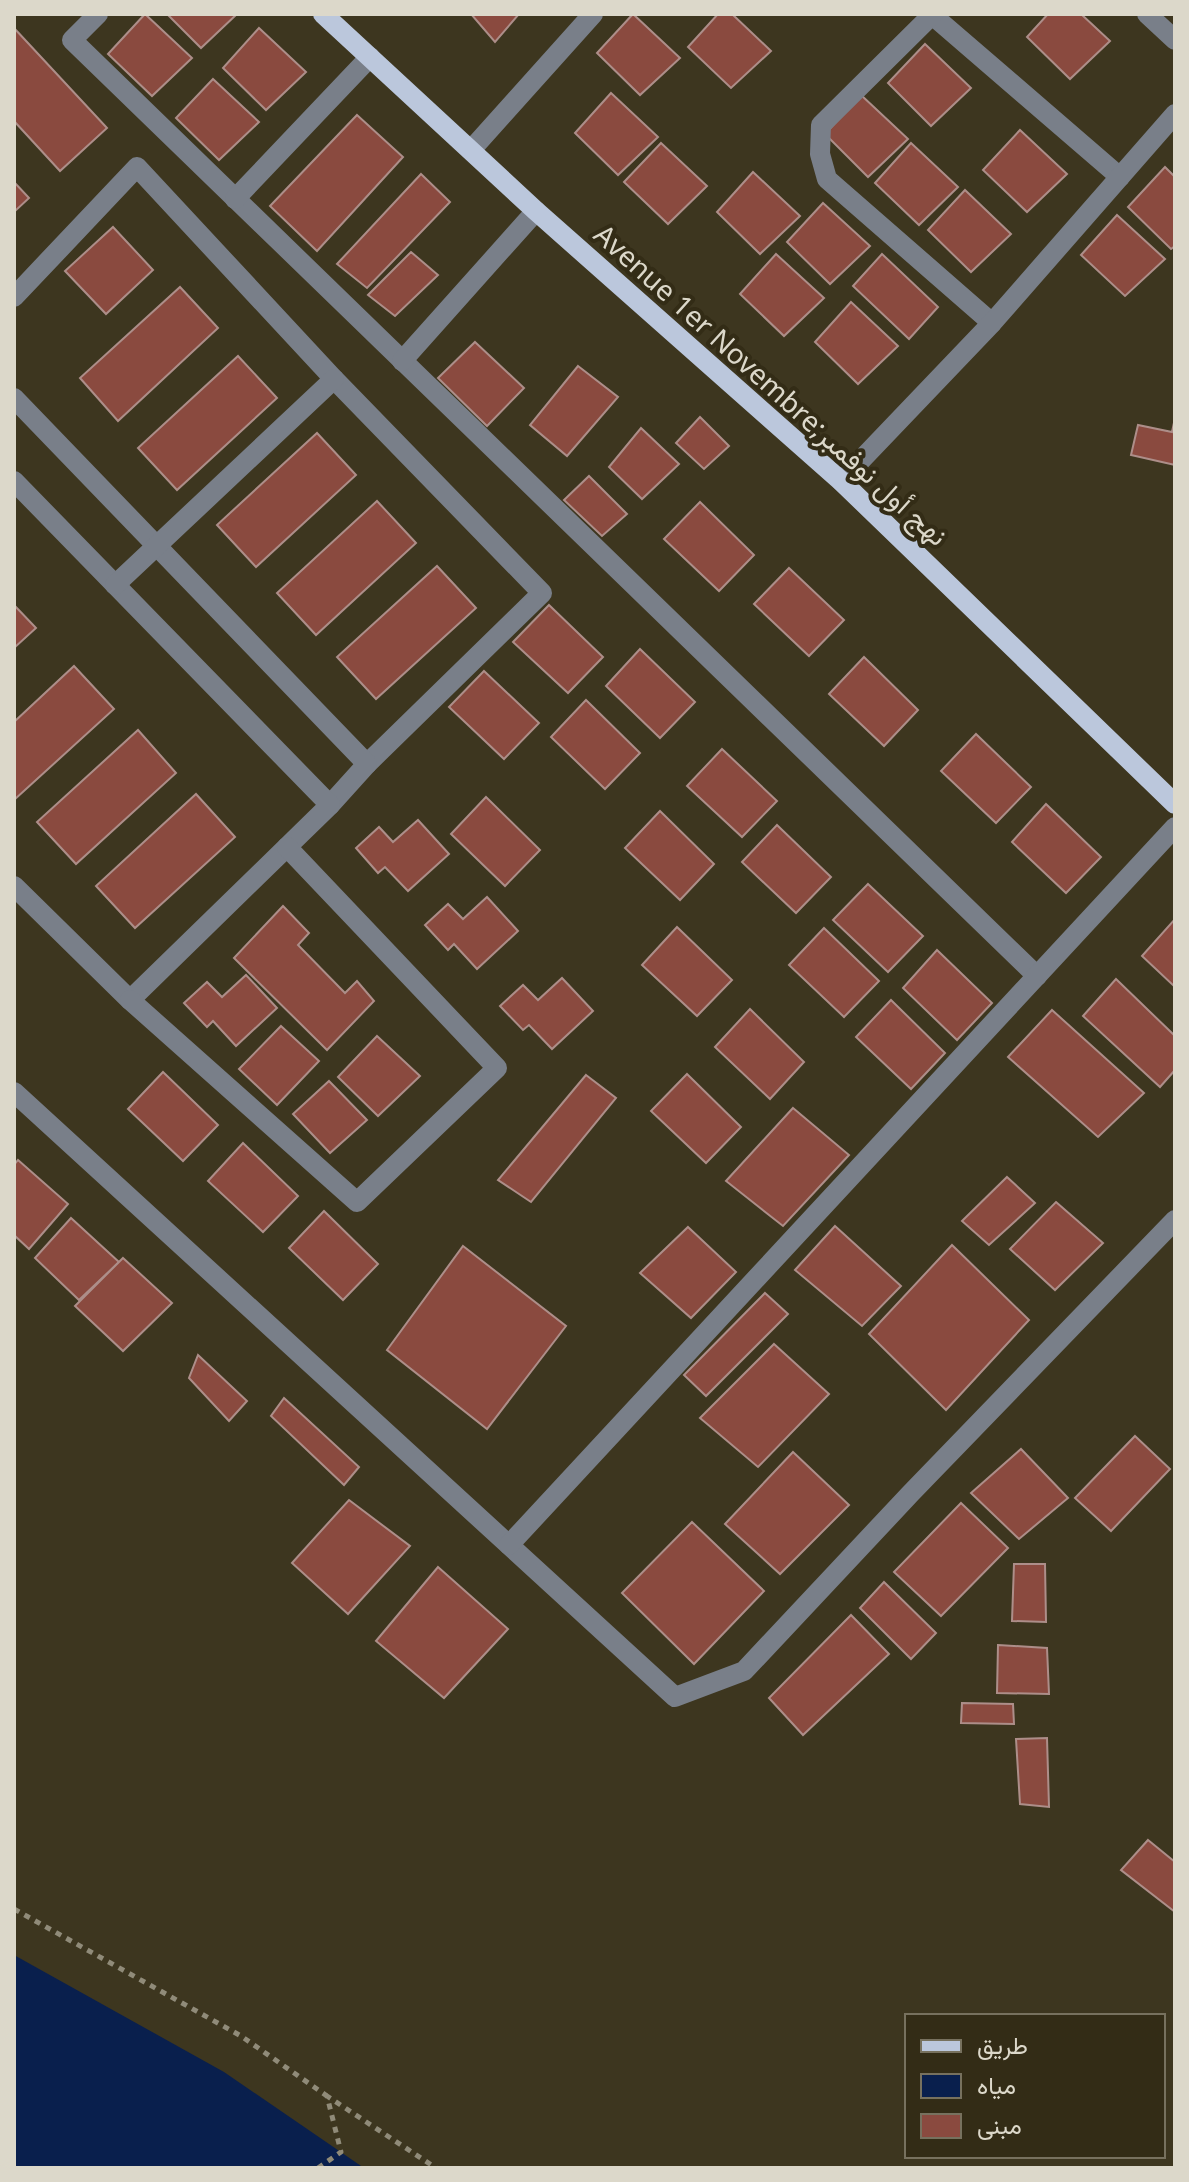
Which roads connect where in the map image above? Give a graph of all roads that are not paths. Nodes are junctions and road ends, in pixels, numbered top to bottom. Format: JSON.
{"nodes":[{"id":1,"x":98,"y":14,"type":"edge"},
{"id":2,"x":323,"y":14,"type":"edge"},
{"id":3,"x":593,"y":14,"type":"edge"},
{"id":4,"x":932,"y":14,"type":"edge"},
{"id":5,"x":1147,"y":14,"type":"edge"},
{"id":6,"x":1175,"y":40,"type":"edge"},
{"id":7,"x":370,"y":57,"type":"junction"},
{"id":8,"x":1175,"y":114,"type":"edge"},
{"id":9,"x":471,"y":150,"type":"junction"},
{"id":10,"x":1120,"y":177,"type":"junction"},
{"id":11,"x":235,"y":199,"type":"junction"},
{"id":12,"x":536,"y":211,"type":"junction"},
{"id":13,"x":14,"y":297,"type":"edge"},
{"id":14,"x":992,"y":323,"type":"junction"},
{"id":15,"x":402,"y":361,"type":"junction"},
{"id":16,"x":334,"y":379,"type":"junction"},
{"id":17,"x":14,"y":398,"type":"edge"},
{"id":18,"x":14,"y":481,"type":"edge"},
{"id":19,"x":841,"y":481,"type":"junction"},
{"id":20,"x":156,"y":545,"type":"junction"},
{"id":21,"x":115,"y":585,"type":"junction"},
{"id":22,"x":367,"y":764,"type":"junction"},
{"id":23,"x":1175,"y":804,"type":"edge"},
{"id":24,"x":330,"y":805,"type":"junction"},
{"id":25,"x":1175,"y":827,"type":"edge"},
{"id":26,"x":287,"y":847,"type":"junction"},
{"id":27,"x":14,"y":886,"type":"edge"},
{"id":28,"x":1037,"y":976,"type":"junction"},
{"id":29,"x":130,"y":1000,"type":"junction"},
{"id":30,"x":14,"y":1092,"type":"edge"},
{"id":31,"x":1175,"y":1220,"type":"edge"},
{"id":32,"x":509,"y":1545,"type":"junction"}],
"edges":[{"from":1,"to":11,"type":"street"},
{"from":2,"to":7,"type":"main road","name":"Avenue 1er Novembre;نهج أول نوفمبر"},
{"from":3,"to":9,"type":"street"},
{"from":4,"to":10,"type":"street"},
{"from":4,"to":14,"type":"street"},
{"from":5,"to":6,"type":"street"},
{"from":7,"to":9,"type":"main road","name":"Avenue 1er Novembre;نهج أول نوفمبر"},
{"from":7,"to":11,"type":"street"},
{"from":8,"to":10,"type":"street"},
{"from":9,"to":12,"type":"main road","name":"Avenue 1er Novembre;نهج أول نوفمبر"},
{"from":10,"to":14,"type":"street"},
{"from":11,"to":15,"type":"street"},
{"from":12,"to":15,"type":"street"},
{"from":12,"to":19,"type":"main road","name":"Avenue 1er Novembre;نهج أول نوفمبر"},
{"from":13,"to":16,"type":"street"},
{"from":14,"to":19,"type":"street"},
{"from":15,"to":28,"type":"street"},
{"from":16,"to":20,"type":"street"},
{"from":16,"to":22,"type":"street"},
{"from":17,"to":20,"type":"street"},
{"from":18,"to":21,"type":"street"},
{"from":19,"to":23,"type":"main road","name":"Avenue 1er Novembre;نهج أول نوفمبر"},
{"from":20,"to":21,"type":"street"},
{"from":20,"to":22,"type":"street"},
{"from":21,"to":24,"type":"street"},
{"from":22,"to":24,"type":"street"},
{"from":24,"to":26,"type":"street"},
{"from":25,"to":28,"type":"street"},
{"from":26,"to":29,"type":"street"},
{"from":26,"to":29,"type":"street"},
{"from":27,"to":29,"type":"street"},
{"from":28,"to":32,"type":"street"},
{"from":30,"to":32,"type":"street"},
{"from":31,"to":32,"type":"street"}]}
